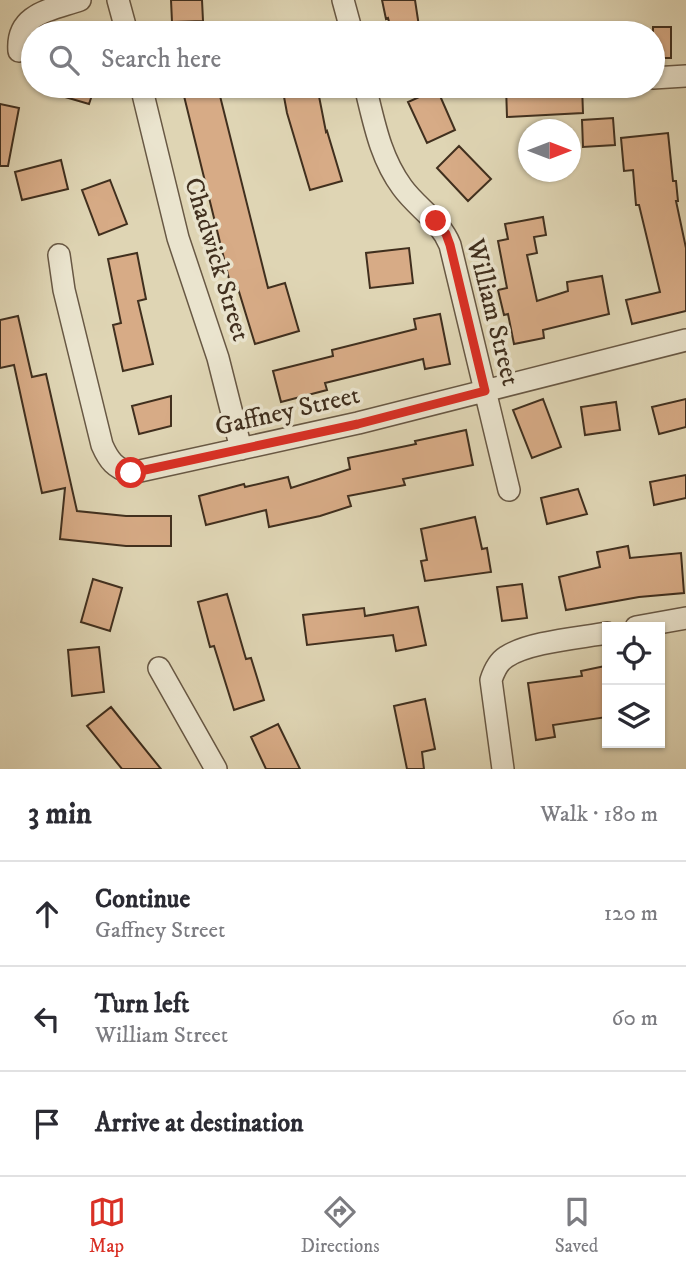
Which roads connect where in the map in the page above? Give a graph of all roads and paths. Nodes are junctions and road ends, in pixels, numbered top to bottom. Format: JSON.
{"nodes":[{"id":1,"x":80,"y":0,"type":"edge"},
{"id":2,"x":118,"y":0,"type":"edge"},
{"id":3,"x":343,"y":0,"type":"edge"},
{"id":4,"x":28,"y":21,"type":"edge"},
{"id":5,"x":124,"y":21,"type":"edge"},
{"id":6,"x":349,"y":21,"type":"edge"},
{"id":7,"x":21,"y":29,"type":"edge"},
{"id":8,"x":19,"y":51,"type":"dead end"},
{"id":9,"x":686,"y":76,"type":"edge"},
{"id":10,"x":665,"y":77,"type":"edge"},
{"id":11,"x":144,"y":98,"type":"edge"},
{"id":12,"x":368,"y":98,"type":"edge"},
{"id":13,"x":59,"y":255,"type":"dead end"},
{"id":14,"x":686,"y":340,"type":"edge"},
{"id":15,"x":485,"y":391,"type":"junction"},
{"id":16,"x":241,"y":449,"type":"junction"},
{"id":17,"x":509,"y":490,"type":"dead end"},
{"id":18,"x":686,"y":618,"type":"edge"},
{"id":19,"x":664,"y":622,"type":"edge"},
{"id":20,"x":602,"y":634,"type":"edge"},
{"id":21,"x":159,"y":668,"type":"dead end"},
{"id":22,"x":216,"y":769,"type":"edge"},
{"id":23,"x":503,"y":769,"type":"edge"}],
"edges":[{"from":1,"to":4,"type":"street"},
{"from":2,"to":5,"type":"street"},
{"from":3,"to":6,"type":"street"},
{"from":7,"to":8,"type":"street"},
{"from":9,"to":10,"type":"street"},
{"from":11,"to":16,"type":"street","name":"Chadwick Street"},
{"from":12,"to":15,"type":"street","name":"William Street"},
{"from":13,"to":16,"type":"street","name":"Gaffney Street"},
{"from":14,"to":15,"type":"street","name":"Gaffney Street"},
{"from":15,"to":16,"type":"street","name":"Gaffney Street"},
{"from":15,"to":17,"type":"street","name":"William Street"},
{"from":18,"to":19,"type":"street"},
{"from":20,"to":23,"type":"street"},
{"from":21,"to":22,"type":"street"}]}
